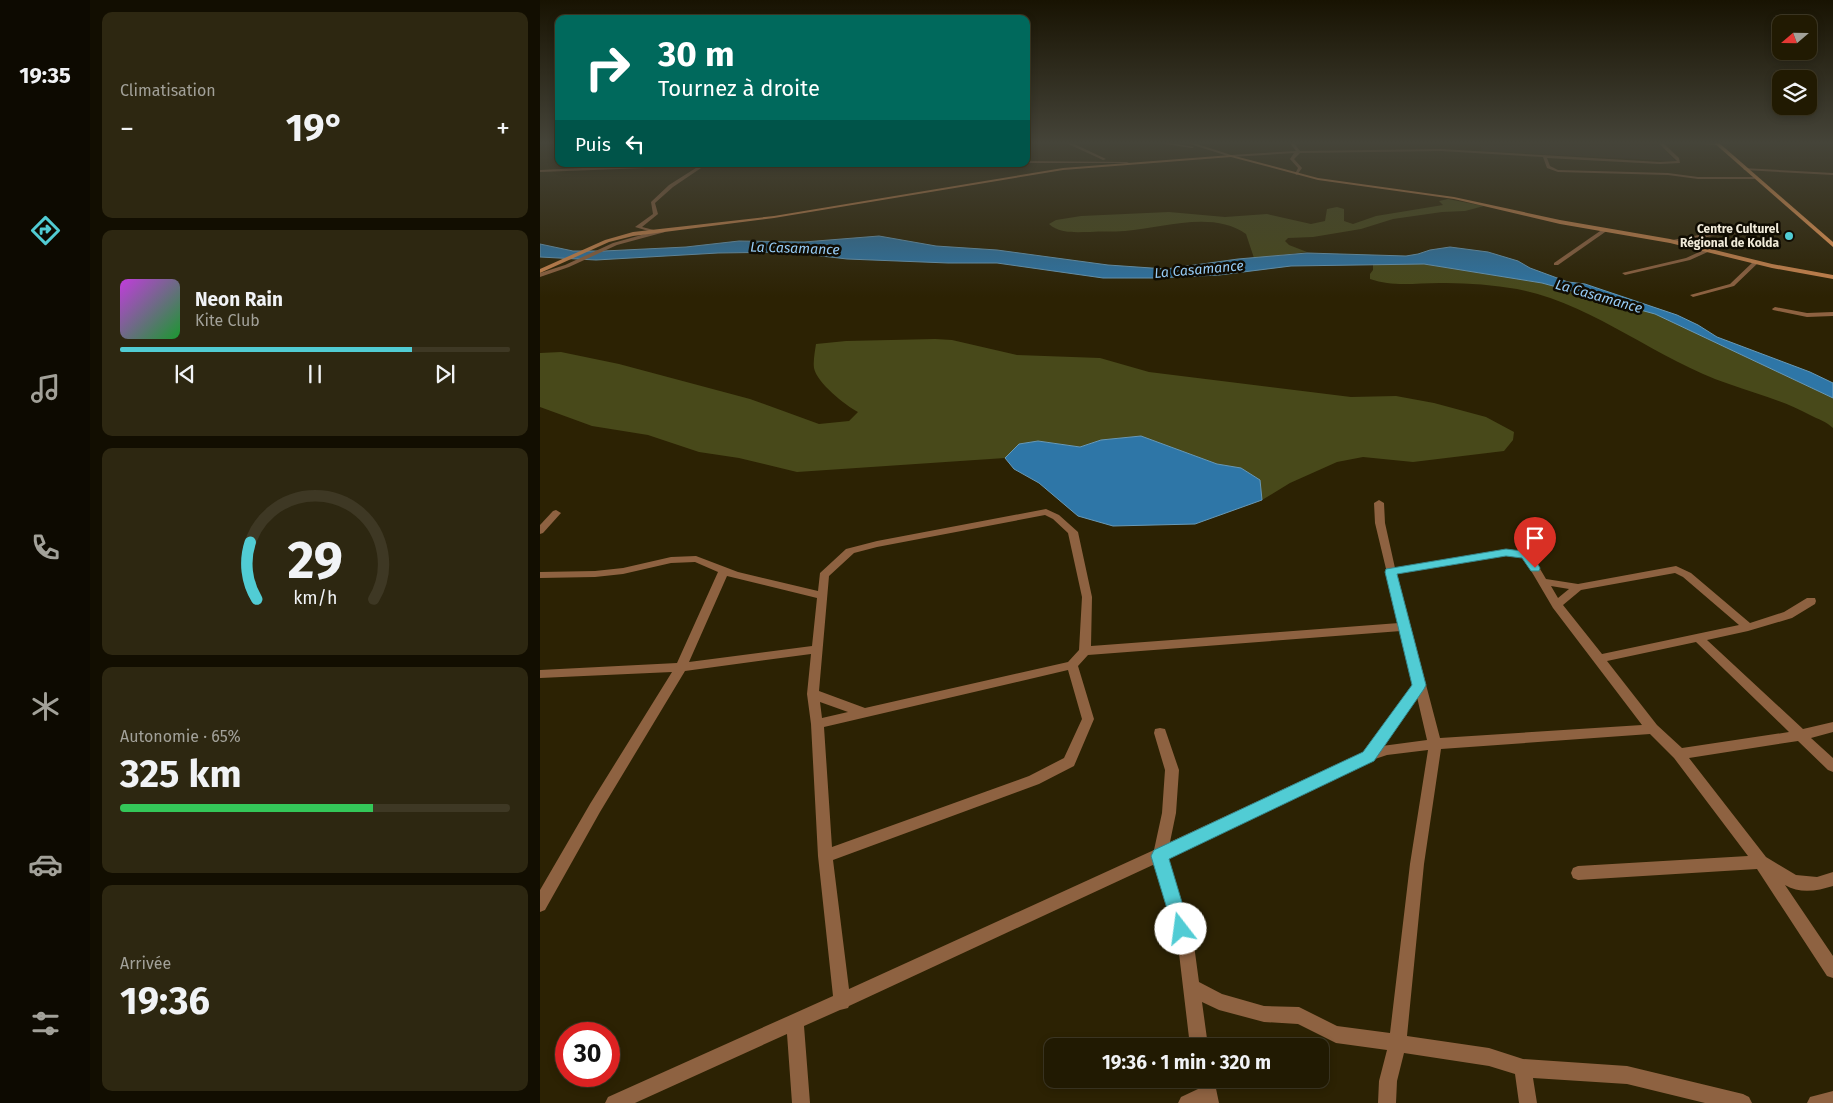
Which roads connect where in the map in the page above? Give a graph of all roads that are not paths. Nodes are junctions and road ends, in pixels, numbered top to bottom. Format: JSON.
{"nodes":[{"id":1,"x":664,"y":193,"type":"edge"},
{"id":2,"x":913,"y":193,"type":"edge"},
{"id":3,"x":1420,"y":193,"type":"edge"},
{"id":4,"x":1772,"y":193,"type":"edge"},
{"id":5,"x":1605,"y":230,"type":"junction"},
{"id":6,"x":657,"y":231,"type":"junction"},
{"id":7,"x":1750,"y":232,"type":"dead end"},
{"id":8,"x":1670,"y":241,"type":"junction"},
{"id":9,"x":1833,"y":245,"type":"edge"},
{"id":10,"x":598,"y":248,"type":"junction"},
{"id":11,"x":1708,"y":250,"type":"junction"},
{"id":12,"x":1756,"y":262,"type":"junction"},
{"id":13,"x":1556,"y":264,"type":"dead end"},
{"id":14,"x":540,"y":273,"type":"edge"},
{"id":15,"x":1624,"y":273,"type":"dead end"},
{"id":16,"x":1833,"y":278,"type":"edge"},
{"id":17,"x":1692,"y":295,"type":"dead end"},
{"id":18,"x":1775,"y":309,"type":"dead end"},
{"id":19,"x":1833,"y":314,"type":"edge"},
{"id":20,"x":1379,"y":504,"type":"dead end"},
{"id":21,"x":556,"y":512,"type":"dead end"},
{"id":22,"x":540,"y":531,"type":"edge"},
{"id":23,"x":724,"y":571,"type":"junction"},
{"id":24,"x":1391,"y":572,"type":"junction"},
{"id":25,"x":540,"y":575,"type":"edge"},
{"id":26,"x":1544,"y":582,"type":"junction"},
{"id":27,"x":1578,"y":587,"type":"junction"},
{"id":28,"x":823,"y":596,"type":"junction"},
{"id":29,"x":1811,"y":601,"type":"dead end"},
{"id":30,"x":1557,"y":605,"type":"junction"},
{"id":31,"x":1404,"y":627,"type":"junction"},
{"id":32,"x":1748,"y":627,"type":"junction"},
{"id":33,"x":1698,"y":638,"type":"junction"},
{"id":34,"x":818,"y":649,"type":"junction"},
{"id":35,"x":1085,"y":651,"type":"junction"},
{"id":36,"x":1599,"y":659,"type":"junction"},
{"id":37,"x":1072,"y":665,"type":"junction"},
{"id":38,"x":681,"y":668,"type":"junction"},
{"id":39,"x":540,"y":674,"type":"edge"},
{"id":40,"x":1419,"y":685,"type":"junction"},
{"id":41,"x":813,"y":694,"type":"junction"},
{"id":42,"x":864,"y":713,"type":"junction"},
{"id":43,"x":818,"y":724,"type":"junction"},
{"id":44,"x":1833,"y":727,"type":"edge"},
{"id":45,"x":1653,"y":729,"type":"junction"},
{"id":46,"x":1160,"y":734,"type":"dead end"},
{"id":47,"x":1801,"y":735,"type":"junction"},
{"id":48,"x":1435,"y":744,"type":"junction"},
{"id":49,"x":1679,"y":754,"type":"junction"},
{"id":50,"x":1368,"y":756,"type":"junction"},
{"id":51,"x":1833,"y":766,"type":"edge"},
{"id":52,"x":825,"y":856,"type":"junction"},
{"id":53,"x":1160,"y":856,"type":"junction"},
{"id":54,"x":1761,"y":862,"type":"junction"},
{"id":55,"x":1578,"y":873,"type":"dead end"},
{"id":56,"x":1833,"y":879,"type":"edge"},
{"id":57,"x":540,"y":905,"type":"edge"},
{"id":58,"x":1833,"y":970,"type":"edge"},
{"id":59,"x":1193,"y":988,"type":"junction"},
{"id":60,"x":842,"y":1002,"type":"junction"},
{"id":61,"x":794,"y":1022,"type":"junction"},
{"id":62,"x":1198,"y":1038,"type":"edge"},
{"id":63,"x":1398,"y":1042,"type":"junction"},
{"id":64,"x":1523,"y":1068,"type":"junction"},
{"id":65,"x":1208,"y":1092,"type":"edge"},
{"id":66,"x":1833,"y":1100,"type":"edge"},
{"id":67,"x":614,"y":1103,"type":"edge"},
{"id":68,"x":801,"y":1103,"type":"edge"},
{"id":69,"x":1187,"y":1103,"type":"edge"},
{"id":70,"x":1387,"y":1103,"type":"edge"},
{"id":71,"x":1528,"y":1103,"type":"edge"},
{"id":72,"x":1743,"y":1103,"type":"edge"},
{"id":73,"x":1816,"y":1103,"type":"edge"}],
"edges":[{"from":1,"to":6,"type":"street"},
{"from":2,"to":6,"type":"street"},
{"from":3,"to":5,"type":"street"},
{"from":4,"to":9,"type":"main road"},
{"from":5,"to":8,"type":"street"},
{"from":5,"to":13,"type":"street"},
{"from":6,"to":10,"type":"street"},
{"from":7,"to":8,"type":"street"},
{"from":8,"to":11,"type":"street"},
{"from":10,"to":14,"type":"street"},
{"from":10,"to":14,"type":"street"},
{"from":11,"to":12,"type":"street"},
{"from":11,"to":15,"type":"street"},
{"from":12,"to":16,"type":"street"},
{"from":12,"to":17,"type":"street"},
{"from":18,"to":19,"type":"street"},
{"from":20,"to":24,"type":"street"},
{"from":21,"to":22,"type":"street"},
{"from":23,"to":25,"type":"street"},
{"from":23,"to":28,"type":"street"},
{"from":23,"to":38,"type":"street"},
{"from":24,"to":26,"type":"street"},
{"from":24,"to":31,"type":"street"},
{"from":26,"to":27,"type":"street"},
{"from":26,"to":30,"type":"street"},
{"from":27,"to":30,"type":"street"},
{"from":27,"to":32,"type":"street"},
{"from":28,"to":34,"type":"street"},
{"from":28,"to":35,"type":"street"},
{"from":29,"to":32,"type":"street"},
{"from":30,"to":36,"type":"street"},
{"from":31,"to":35,"type":"street"},
{"from":31,"to":40,"type":"street"},
{"from":32,"to":33,"type":"street"},
{"from":33,"to":36,"type":"street"},
{"from":33,"to":47,"type":"street"},
{"from":34,"to":38,"type":"street"},
{"from":34,"to":41,"type":"street"},
{"from":35,"to":37,"type":"street"},
{"from":36,"to":45,"type":"street"},
{"from":37,"to":42,"type":"street"},
{"from":37,"to":52,"type":"street"},
{"from":38,"to":39,"type":"street"},
{"from":38,"to":57,"type":"street"},
{"from":40,"to":48,"type":"street"},
{"from":40,"to":50,"type":"street"},
{"from":41,"to":42,"type":"street"},
{"from":41,"to":43,"type":"street"},
{"from":42,"to":43,"type":"street"},
{"from":43,"to":52,"type":"street"},
{"from":44,"to":47,"type":"street"},
{"from":45,"to":48,"type":"street"},
{"from":45,"to":49,"type":"street"},
{"from":46,"to":53,"type":"street"},
{"from":47,"to":49,"type":"street"},
{"from":47,"to":51,"type":"street"},
{"from":48,"to":50,"type":"street"},
{"from":48,"to":63,"type":"street"},
{"from":49,"to":54,"type":"street"},
{"from":50,"to":53,"type":"street"},
{"from":52,"to":60,"type":"street"},
{"from":53,"to":59,"type":"street"},
{"from":53,"to":60,"type":"street"},
{"from":54,"to":55,"type":"street"},
{"from":54,"to":56,"type":"street"},
{"from":54,"to":58,"type":"street"},
{"from":59,"to":62,"type":"street"},
{"from":59,"to":63,"type":"street"},
{"from":60,"to":61,"type":"street"},
{"from":61,"to":67,"type":"street"},
{"from":61,"to":68,"type":"street"},
{"from":63,"to":64,"type":"street"},
{"from":63,"to":70,"type":"street"},
{"from":64,"to":71,"type":"street"},
{"from":64,"to":72,"type":"street"},
{"from":65,"to":69,"type":"street"},
{"from":66,"to":73,"type":"street"}]}
